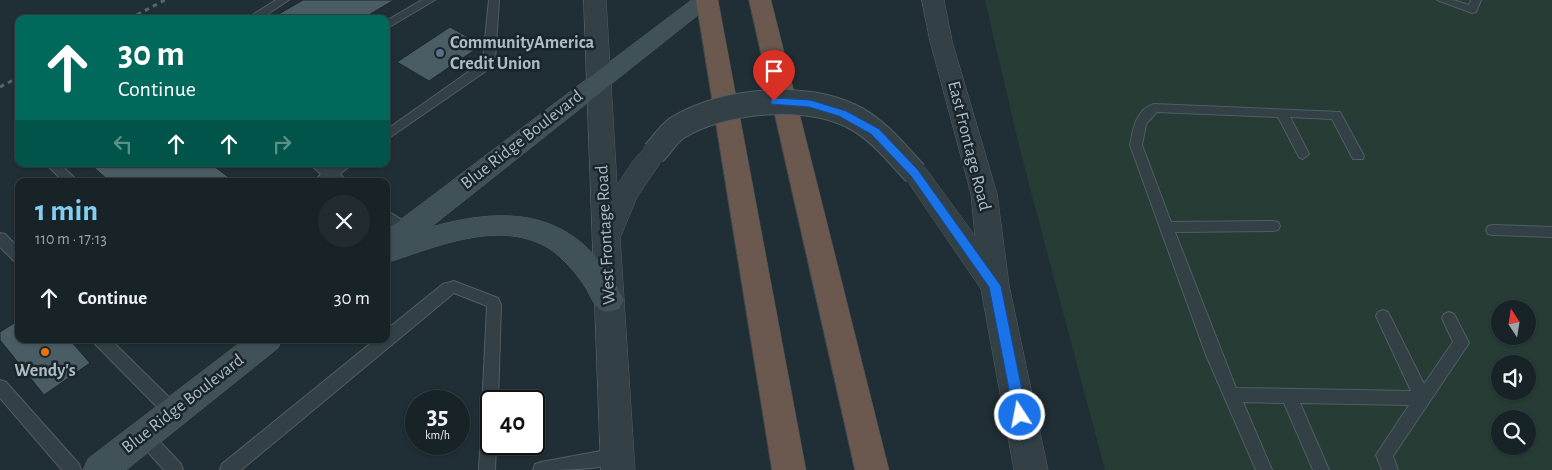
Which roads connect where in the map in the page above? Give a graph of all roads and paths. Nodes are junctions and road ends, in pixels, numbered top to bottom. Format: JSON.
{"nodes":[{"id":1,"x":284,"y":0,"type":"edge"},
{"id":2,"x":430,"y":0,"type":"edge"},
{"id":3,"x":494,"y":0,"type":"edge"},
{"id":4,"x":595,"y":0,"type":"edge"},
{"id":5,"x":706,"y":0,"type":"edge"},
{"id":6,"x":760,"y":0,"type":"edge"},
{"id":7,"x":933,"y":0,"type":"edge"},
{"id":8,"x":949,"y":0,"type":"edge"},
{"id":9,"x":1442,"y":0,"type":"edge"},
{"id":10,"x":1476,"y":0,"type":"edge"},
{"id":11,"x":258,"y":15,"type":"edge"},
{"id":12,"x":390,"y":24,"type":"edge"},
{"id":13,"x":941,"y":41,"type":"junction"},
{"id":14,"x":598,"y":81,"type":"junction"},
{"id":15,"x":1281,"y":112,"type":"junction"},
{"id":16,"x":390,"y":123,"type":"edge"},
{"id":17,"x":398,"y":128,"type":"junction"},
{"id":18,"x":390,"y":133,"type":"edge"},
{"id":19,"x":1303,"y":154,"type":"dead end"},
{"id":20,"x":1358,"y":156,"type":"dead end"},
{"id":21,"x":55,"y":167,"type":"edge"},
{"id":22,"x":319,"y":167,"type":"edge"},
{"id":23,"x":343,"y":167,"type":"edge"},
{"id":24,"x":68,"y":178,"type":"edge"},
{"id":25,"x":330,"y":178,"type":"edge"},
{"id":26,"x":332,"y":178,"type":"edge"},
{"id":27,"x":390,"y":218,"type":"edge"},
{"id":28,"x":1273,"y":226,"type":"dead end"},
{"id":29,"x":1165,"y":227,"type":"junction"},
{"id":30,"x":407,"y":230,"type":"junction"},
{"id":31,"x":1493,"y":230,"type":"dead end"},
{"id":32,"x":1552,"y":232,"type":"edge"},
{"id":33,"x":0,"y":238,"type":"edge"},
{"id":34,"x":606,"y":241,"type":"junction"},
{"id":35,"x":390,"y":243,"type":"edge"},
{"id":36,"x":390,"y":252,"type":"edge"},
{"id":37,"x":15,"y":253,"type":"edge"},
{"id":38,"x":995,"y":286,"type":"junction"},
{"id":39,"x":609,"y":300,"type":"junction"},
{"id":40,"x":1382,"y":316,"type":"dead end"},
{"id":41,"x":1449,"y":318,"type":"dead end"},
{"id":42,"x":390,"y":336,"type":"edge"},
{"id":43,"x":104,"y":343,"type":"edge"},
{"id":44,"x":253,"y":343,"type":"edge"},
{"id":45,"x":382,"y":343,"type":"edge"},
{"id":46,"x":0,"y":387,"type":"edge"},
{"id":47,"x":1231,"y":395,"type":"junction"},
{"id":48,"x":1289,"y":396,"type":"junction"},
{"id":49,"x":1423,"y":398,"type":"junction"},
{"id":50,"x":173,"y":412,"type":"junction"},
{"id":51,"x":143,"y":435,"type":"junction"},
{"id":52,"x":618,"y":463,"type":"edge"},
{"id":53,"x":72,"y":470,"type":"edge"},
{"id":54,"x":100,"y":470,"type":"edge"},
{"id":55,"x":175,"y":470,"type":"edge"},
{"id":56,"x":228,"y":470,"type":"edge"},
{"id":57,"x":488,"y":470,"type":"edge"},
{"id":58,"x":541,"y":470,"type":"edge"},
{"id":59,"x":789,"y":470,"type":"edge"},
{"id":60,"x":872,"y":470,"type":"edge"},
{"id":61,"x":1031,"y":470,"type":"edge"},
{"id":62,"x":1264,"y":470,"type":"edge"},
{"id":63,"x":1321,"y":470,"type":"edge"},
{"id":64,"x":1390,"y":470,"type":"edge"}],
"edges":[{"from":1,"to":11,"type":"lane"},
{"from":2,"to":12,"type":"lane"},
{"from":3,"to":17,"type":"lane"},
{"from":4,"to":14,"type":"street","name":"West Frontage Road"},
{"from":5,"to":14,"type":"main road","name":"Blue Ridge Boulevard"},
{"from":5,"to":59,"type":"highway"},
{"from":6,"to":60,"type":"highway"},
{"from":7,"to":13,"type":"street","name":"East Frontage Road"},
{"from":8,"to":13,"type":"street"},
{"from":9,"to":10,"type":"lane"},
{"from":13,"to":38,"type":"street","name":"East Frontage Road"},
{"from":14,"to":30,"type":"main road","name":"Blue Ridge Boulevard"},
{"from":14,"to":34,"type":"street","name":"West Frontage Road"},
{"from":15,"to":19,"type":"lane"},
{"from":15,"to":20,"type":"lane"},
{"from":15,"to":29,"type":"lane"},
{"from":16,"to":17,"type":"lane"},
{"from":17,"to":18,"type":"lane"},
{"from":21,"to":24,"type":"lane"},
{"from":22,"to":25,"type":"lane"},
{"from":23,"to":26,"type":"lane"},
{"from":27,"to":30,"type":"lane"},
{"from":28,"to":29,"type":"lane"},
{"from":29,"to":47,"type":"lane"},
{"from":30,"to":35,"type":"main road","name":"Blue Ridge Boulevard"},
{"from":31,"to":32,"type":"lane"},
{"from":33,"to":37,"type":"lane"},
{"from":34,"to":38,"type":"street","bridge":true},
{"from":34,"to":39,"type":"street","name":"West Frontage Road"},
{"from":36,"to":39,"type":"main road"},
{"from":38,"to":61,"type":"street","name":"East Frontage Road"},
{"from":39,"to":52,"type":"street","name":"West Frontage Road"},
{"from":40,"to":49,"type":"lane"},
{"from":41,"to":49,"type":"lane"},
{"from":42,"to":57,"type":"lane"},
{"from":43,"to":50,"type":"lane"},
{"from":44,"to":50,"type":"main road","name":"Blue Ridge Boulevard"},
{"from":45,"to":56,"type":"lane"},
{"from":46,"to":53,"type":"lane"},
{"from":47,"to":48,"type":"lane"},
{"from":47,"to":62,"type":"lane"},
{"from":48,"to":49,"type":"lane"},
{"from":48,"to":63,"type":"lane"},
{"from":49,"to":64,"type":"lane"},
{"from":50,"to":51,"type":"main road","name":"Blue Ridge Boulevard"},
{"from":51,"to":54,"type":"main road","name":"Blue Ridge Boulevard"},
{"from":51,"to":55,"type":"lane"},
{"from":52,"to":58,"type":"lane"}]}
